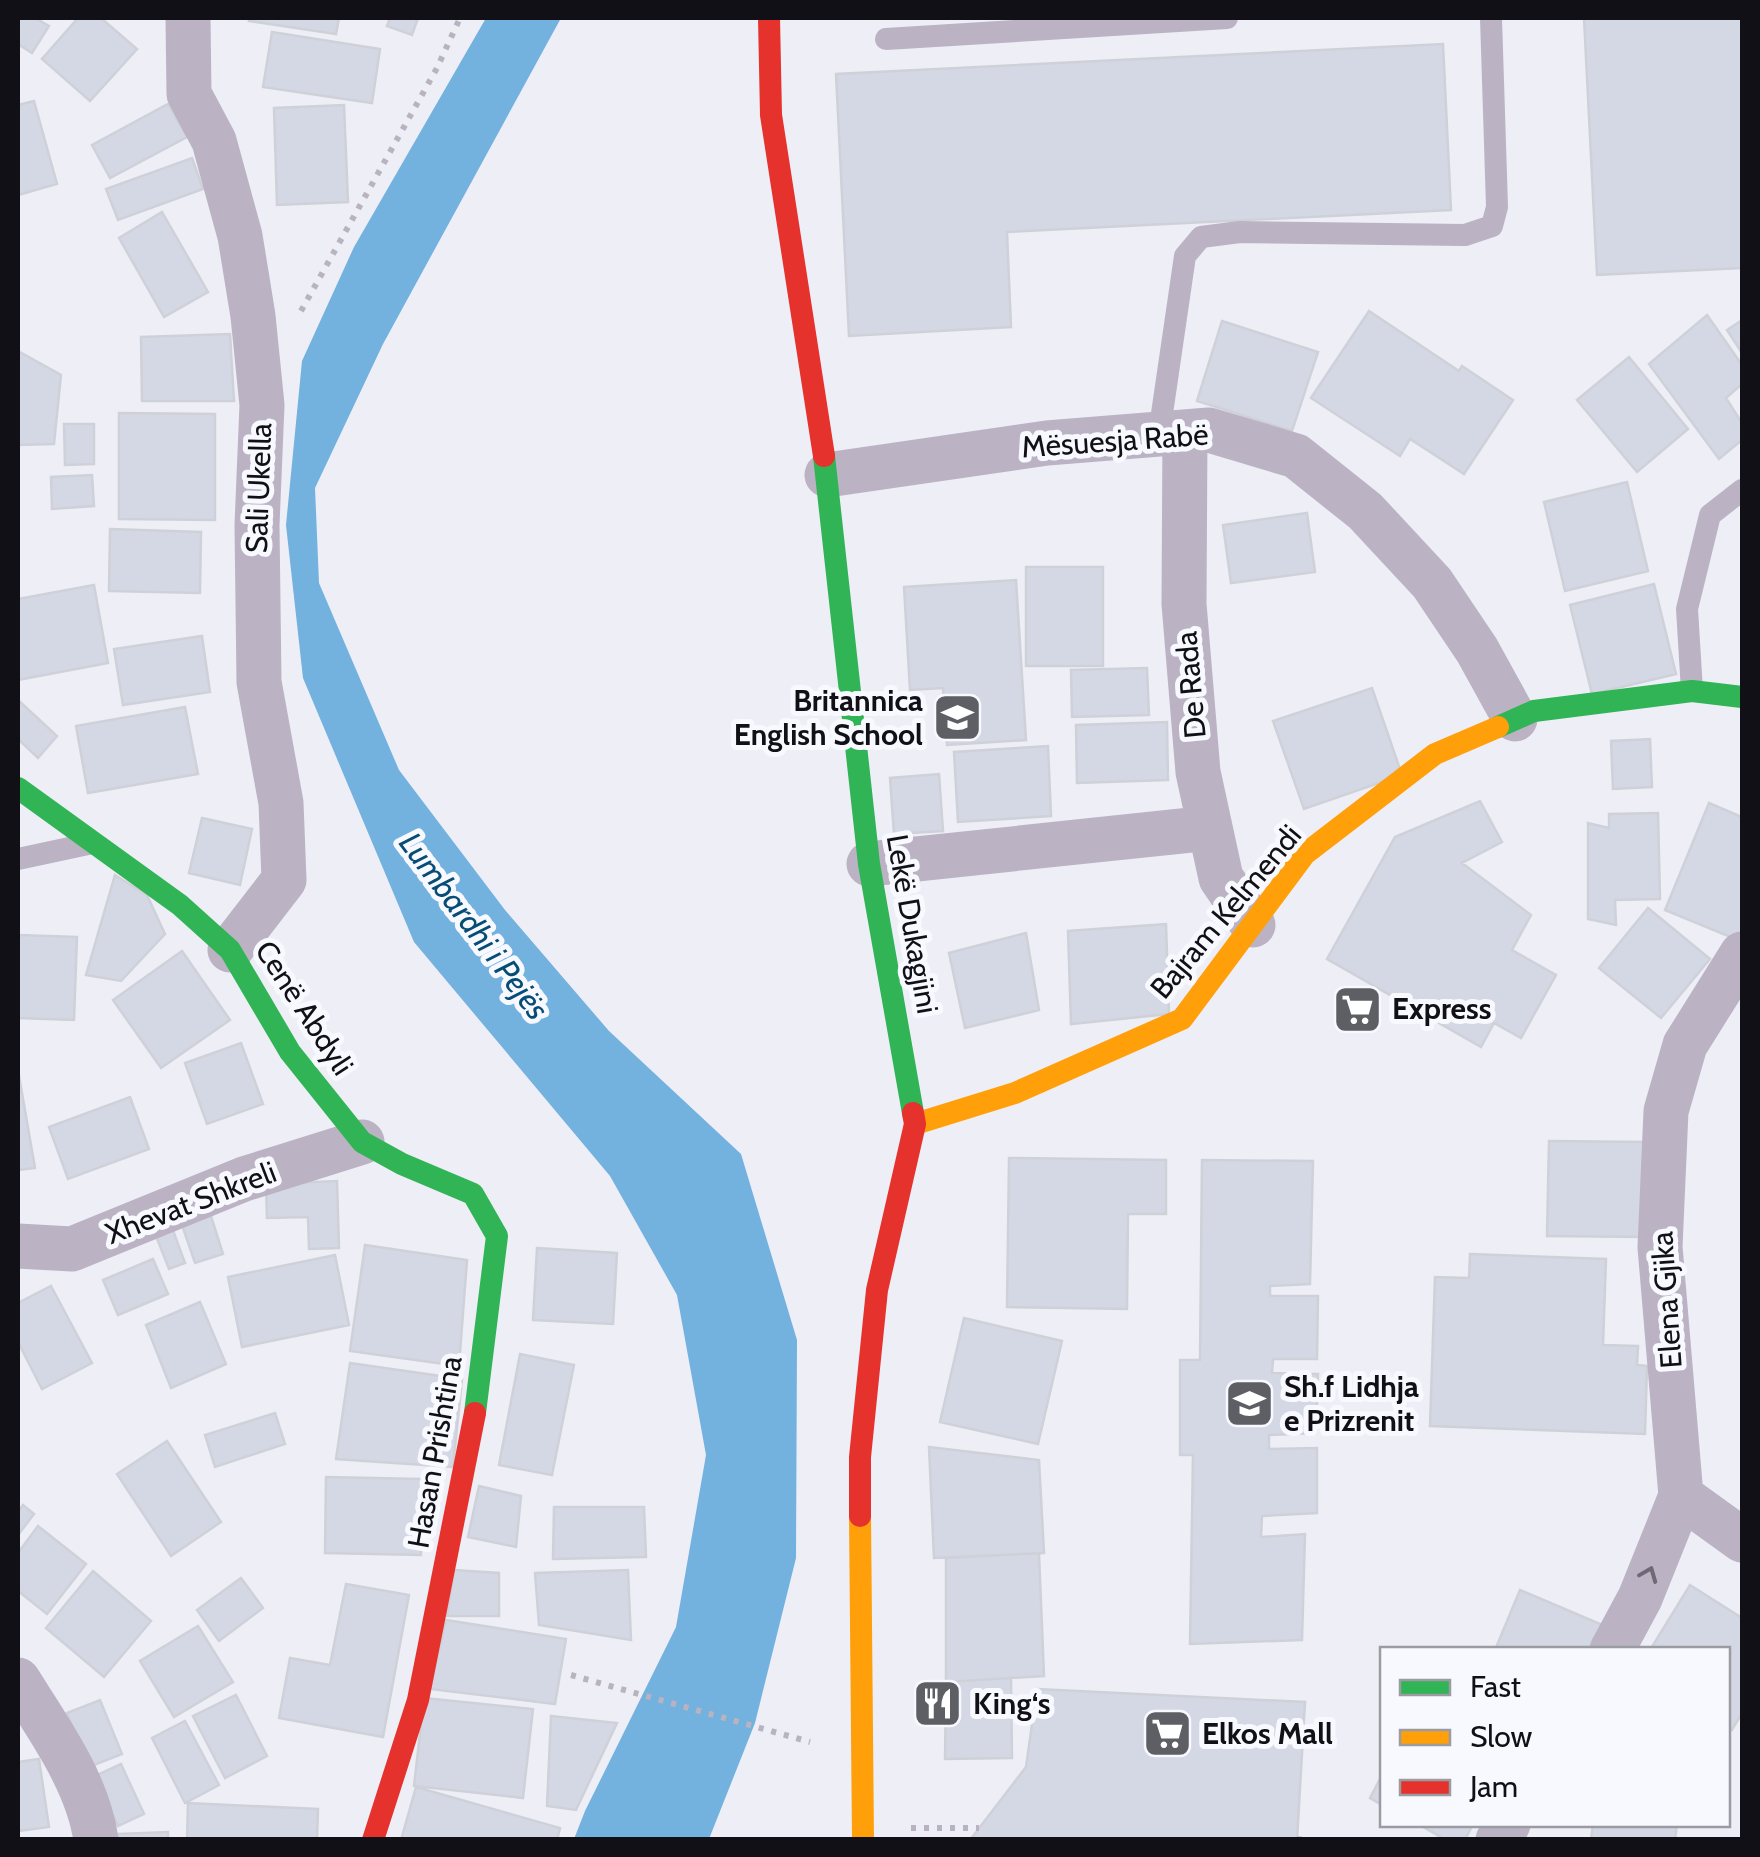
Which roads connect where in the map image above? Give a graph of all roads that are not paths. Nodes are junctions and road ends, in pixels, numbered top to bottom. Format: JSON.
{"nodes":[{"id":1,"x":188,"y":18,"type":"edge"},
{"id":2,"x":769,"y":18,"type":"edge"},
{"id":3,"x":1228,"y":18,"type":"edge"},
{"id":4,"x":1492,"y":18,"type":"edge"},
{"id":5,"x":886,"y":38,"type":"dead end"},
{"id":6,"x":1172,"y":433,"type":"junction"},
{"id":7,"x":826,"y":475,"type":"junction"},
{"id":8,"x":1742,"y":490,"type":"edge"},
{"id":9,"x":1692,"y":691,"type":"junction"},
{"id":10,"x":1742,"y":698,"type":"edge"},
{"id":11,"x":1515,"y":719,"type":"junction"},
{"id":12,"x":18,"y":788,"type":"edge"},
{"id":13,"x":1210,"y":828,"type":"junction"},
{"id":14,"x":92,"y":843,"type":"junction"},
{"id":15,"x":18,"y":860,"type":"edge"},
{"id":16,"x":869,"y":864,"type":"junction"},
{"id":17,"x":1253,"y":925,"type":"junction"},
{"id":18,"x":230,"y":950,"type":"junction"},
{"id":19,"x":1742,"y":954,"type":"edge"},
{"id":20,"x":915,"y":1124,"type":"junction"},
{"id":21,"x":362,"y":1142,"type":"junction"},
{"id":22,"x":18,"y":1246,"type":"edge"},
{"id":23,"x":1681,"y":1496,"type":"junction"},
{"id":24,"x":1742,"y":1540,"type":"edge"},
{"id":25,"x":1614,"y":1647,"type":"edge"},
{"id":26,"x":18,"y":1680,"type":"edge"},
{"id":27,"x":864,"y":1834,"type":"edge"},
{"id":28,"x":96,"y":1840,"type":"edge"},
{"id":29,"x":372,"y":1840,"type":"edge"}],
"edges":[{"from":1,"to":18,"type":"street","name":"Sali Ukella"},
{"from":2,"to":7,"type":"street","name":"Lekë Dukagjini"},
{"from":3,"to":5,"type":"lane"},
{"from":4,"to":6,"type":"lane"},
{"from":6,"to":7,"type":"street","name":"Mësuesja Rabë"},
{"from":6,"to":11,"type":"street","name":"Mësuesja Rabë"},
{"from":6,"to":13,"type":"street","name":"De Rada"},
{"from":7,"to":16,"type":"street","name":"Lekë Dukagjini"},
{"from":8,"to":9,"type":"lane"},
{"from":9,"to":10,"type":"street","name":"Bajram Kelmendi"},
{"from":9,"to":11,"type":"street","name":"Bajram Kelmendi"},
{"from":11,"to":17,"type":"street","name":"Bajram Kelmendi"},
{"from":12,"to":14,"type":"street","name":"Cenë Abdyli"},
{"from":13,"to":16,"type":"street"},
{"from":13,"to":17,"type":"street","name":"De Rada"},
{"from":14,"to":15,"type":"lane"},
{"from":14,"to":18,"type":"street","name":"Cenë Abdyli"},
{"from":16,"to":20,"type":"street","name":"Lekë Dukagjini"},
{"from":17,"to":20,"type":"street","name":"Bajram Kelmendi"},
{"from":18,"to":21,"type":"street","name":"Cenë Abdyli"},
{"from":19,"to":23,"type":"street","name":"Elena Gjika"},
{"from":20,"to":27,"type":"street","name":"Lekë Dukagjini"},
{"from":21,"to":22,"type":"street","name":"Xhevat Shkreli"},
{"from":21,"to":29,"type":"street","name":"Hasan Prishtina"},
{"from":23,"to":24,"type":"street"},
{"from":25,"to":23,"type":"street","name":"Elena Gjika","one_way":true},
{"from":26,"to":28,"type":"street"}]}
